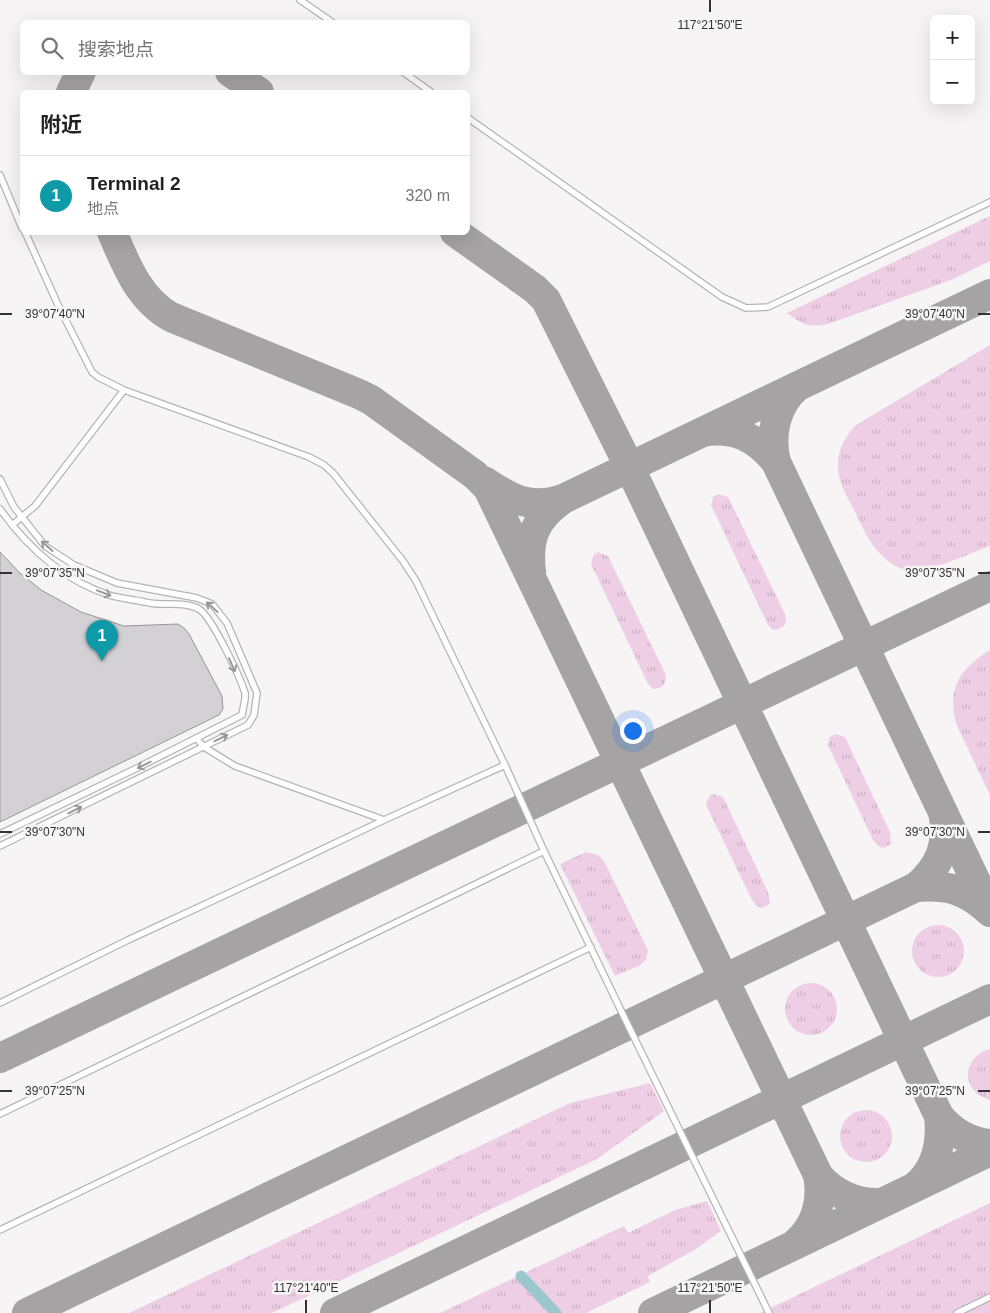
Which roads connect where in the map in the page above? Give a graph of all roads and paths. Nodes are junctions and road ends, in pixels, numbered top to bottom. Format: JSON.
{"nodes":[{"id":1,"x":300,"y":0,"type":"edge"},
{"id":2,"x":329,"y":20,"type":"edge"},
{"id":3,"x":407,"y":75,"type":"edge"},
{"id":4,"x":428,"y":90,"type":"edge"},
{"id":5,"x":470,"y":119,"type":"edge"},
{"id":6,"x":0,"y":175,"type":"edge"},
{"id":7,"x":990,"y":202,"type":"edge"},
{"id":8,"x":20,"y":223,"type":"edge"},
{"id":9,"x":25,"y":235,"type":"edge"},
{"id":10,"x":124,"y":390,"type":"junction"},
{"id":11,"x":0,"y":479,"type":"edge"},
{"id":12,"x":0,"y":509,"type":"edge"},
{"id":13,"x":22,"y":518,"type":"junction"},
{"id":14,"x":12,"y":525,"type":"junction"},
{"id":15,"x":196,"y":738,"type":"junction"},
{"id":16,"x":204,"y":747,"type":"junction"},
{"id":17,"x":505,"y":765,"type":"junction"},
{"id":18,"x":384,"y":820,"type":"junction"},
{"id":19,"x":0,"y":834,"type":"edge"},
{"id":20,"x":0,"y":846,"type":"edge"},
{"id":21,"x":544,"y":851,"type":"junction"},
{"id":22,"x":591,"y":947,"type":"junction"},
{"id":23,"x":0,"y":1003,"type":"edge"},
{"id":24,"x":0,"y":1114,"type":"edge"},
{"id":25,"x":0,"y":1230,"type":"edge"},
{"id":26,"x":990,"y":1298,"type":"edge"},
{"id":27,"x":769,"y":1313,"type":"edge"},
{"id":28,"x":957,"y":1313,"type":"edge"}],
"edges":[{"from":1,"to":2,"type":"lane"},
{"from":3,"to":4,"type":"lane"},
{"from":5,"to":7,"type":"lane"},
{"from":6,"to":8,"type":"lane"},
{"from":9,"to":10,"type":"lane"},
{"from":10,"to":13,"type":"lane"},
{"from":10,"to":17,"type":"lane"},
{"from":11,"to":13,"type":"lane"},
{"from":12,"to":14,"type":"lane"},
{"from":13,"to":14,"type":"lane"},
{"from":16,"to":13,"type":"lane","one_way":true},
{"from":14,"to":15,"type":"lane","one_way":true},
{"from":15,"to":16,"type":"lane"},
{"from":15,"to":19,"type":"lane","one_way":true},
{"from":16,"to":18,"type":"lane"},
{"from":20,"to":16,"type":"lane","one_way":true},
{"from":17,"to":18,"type":"lane"},
{"from":17,"to":21,"type":"lane"},
{"from":18,"to":23,"type":"lane"},
{"from":21,"to":22,"type":"lane"},
{"from":21,"to":24,"type":"lane"},
{"from":22,"to":25,"type":"lane"},
{"from":22,"to":27,"type":"lane"},
{"from":26,"to":28,"type":"lane"}]}
